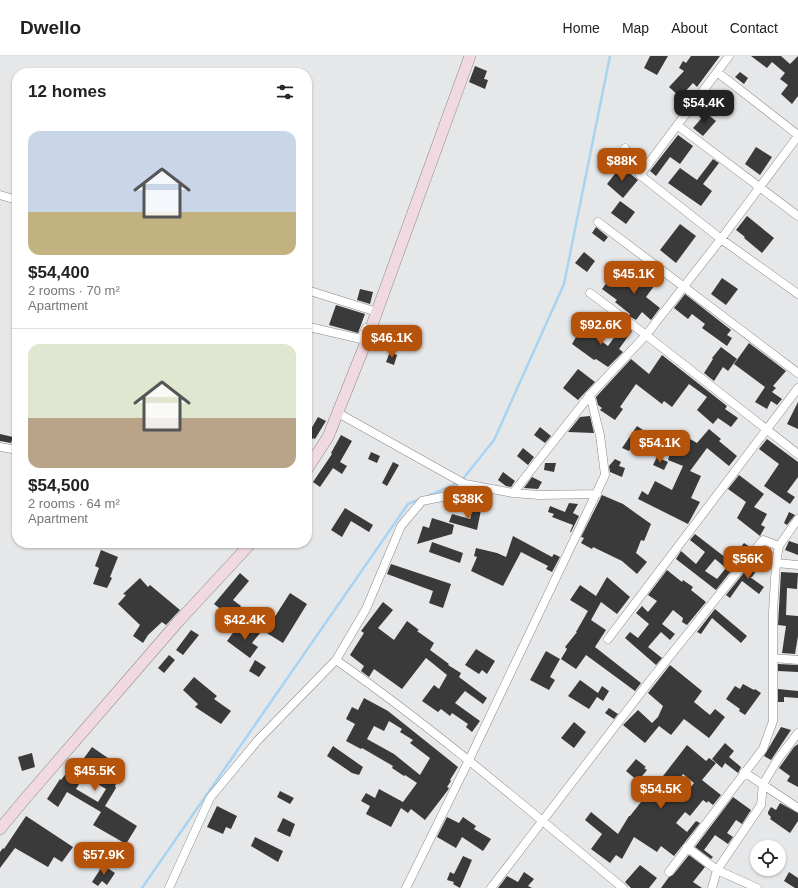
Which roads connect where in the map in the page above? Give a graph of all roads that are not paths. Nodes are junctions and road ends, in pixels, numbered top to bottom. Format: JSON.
{"nodes":[{"id":1,"x":470,"y":56,"type":"edge"},
{"id":2,"x":729,"y":56,"type":"edge"},
{"id":3,"x":717,"y":72,"type":"junction"},
{"id":4,"x":677,"y":125,"type":"junction"},
{"id":5,"x":798,"y":135,"type":"edge"},
{"id":6,"x":625,"y":148,"type":"dead end"},
{"id":7,"x":640,"y":175,"type":"junction"},
{"id":8,"x":760,"y":187,"type":"junction"},
{"id":9,"x":0,"y":195,"type":"edge"},
{"id":10,"x":12,"y":199,"type":"edge"},
{"id":11,"x":798,"y":216,"type":"edge"},
{"id":12,"x":598,"y":222,"type":"dead end"},
{"id":13,"x":721,"y":239,"type":"junction"},
{"id":14,"x":683,"y":287,"type":"junction"},
{"id":15,"x":312,"y":292,"type":"edge"},
{"id":16,"x":590,"y":293,"type":"dead end"},
{"id":17,"x":798,"y":294,"type":"edge"},
{"id":18,"x":376,"y":312,"type":"junction"},
{"id":19,"x":312,"y":328,"type":"edge"},
{"id":20,"x":646,"y":335,"type":"junction"},
{"id":21,"x":798,"y":373,"type":"edge"},
{"id":22,"x":798,"y":388,"type":"edge"},
{"id":23,"x":590,"y":395,"type":"junction"},
{"id":24,"x":338,"y":413,"type":"junction"},
{"id":25,"x":766,"y":430,"type":"junction"},
{"id":26,"x":0,"y":447,"type":"edge"},
{"id":27,"x":12,"y":449,"type":"edge"},
{"id":28,"x":798,"y":454,"type":"edge"},
{"id":29,"x":312,"y":461,"type":"edge"},
{"id":30,"x":465,"y":484,"type":"junction"},
{"id":31,"x":513,"y":493,"type":"junction"},
{"id":32,"x":597,"y":494,"type":"junction"},
{"id":33,"x":798,"y":519,"type":"edge"},
{"id":34,"x":779,"y":546,"type":"junction"},
{"id":35,"x":247,"y":548,"type":"edge"},
{"id":36,"x":776,"y":563,"type":"junction"},
{"id":37,"x":798,"y":565,"type":"edge"},
{"id":38,"x":608,"y":639,"type":"dead end"},
{"id":39,"x":773,"y":658,"type":"junction"},
{"id":40,"x":336,"y":660,"type":"junction"},
{"id":41,"x":798,"y":660,"type":"edge"},
{"id":42,"x":798,"y":733,"type":"edge"},
{"id":43,"x":469,"y":760,"type":"junction"},
{"id":44,"x":744,"y":772,"type":"junction"},
{"id":45,"x":763,"y":784,"type":"junction"},
{"id":46,"x":798,"y":808,"type":"edge"},
{"id":47,"x":543,"y":822,"type":"junction"},
{"id":48,"x":0,"y":829,"type":"edge"},
{"id":49,"x":687,"y":847,"type":"junction"},
{"id":50,"x":717,"y":870,"type":"junction"},
{"id":51,"x":669,"y":872,"type":"dead end"},
{"id":52,"x":169,"y":888,"type":"edge"},
{"id":53,"x":406,"y":888,"type":"edge"},
{"id":54,"x":491,"y":888,"type":"edge"},
{"id":55,"x":623,"y":888,"type":"edge"},
{"id":56,"x":712,"y":888,"type":"edge"},
{"id":57,"x":757,"y":888,"type":"edge"}],
"edges":[{"from":1,"to":18,"type":"street"},
{"from":2,"to":3,"type":"street"},
{"from":3,"to":4,"type":"street"},
{"from":3,"to":5,"type":"street"},
{"from":4,"to":7,"type":"street"},
{"from":4,"to":8,"type":"street"},
{"from":5,"to":8,"type":"street"},
{"from":6,"to":7,"type":"street"},
{"from":7,"to":13,"type":"street"},
{"from":8,"to":11,"type":"street"},
{"from":8,"to":13,"type":"street"},
{"from":9,"to":10,"type":"street"},
{"from":12,"to":14,"type":"street"},
{"from":13,"to":14,"type":"street"},
{"from":13,"to":17,"type":"street"},
{"from":14,"to":20,"type":"street"},
{"from":14,"to":21,"type":"street"},
{"from":15,"to":18,"type":"street"},
{"from":16,"to":20,"type":"street"},
{"from":18,"to":19,"type":"street"},
{"from":18,"to":24,"type":"street"},
{"from":20,"to":23,"type":"street"},
{"from":20,"to":25,"type":"street"},
{"from":22,"to":25,"type":"street"},
{"from":23,"to":31,"type":"street"},
{"from":23,"to":32,"type":"street"},
{"from":24,"to":29,"type":"street"},
{"from":24,"to":30,"type":"street"},
{"from":25,"to":28,"type":"street"},
{"from":25,"to":38,"type":"street"},
{"from":26,"to":27,"type":"street"},
{"from":30,"to":31,"type":"street"},
{"from":30,"to":40,"type":"street"},
{"from":31,"to":32,"type":"street"},
{"from":32,"to":43,"type":"street"},
{"from":33,"to":34,"type":"street"},
{"from":34,"to":36,"type":"street"},
{"from":34,"to":47,"type":"street"},
{"from":35,"to":48,"type":"street"},
{"from":36,"to":37,"type":"street"},
{"from":36,"to":39,"type":"street"},
{"from":39,"to":41,"type":"street"},
{"from":39,"to":44,"type":"street"},
{"from":40,"to":43,"type":"street"},
{"from":40,"to":52,"type":"street"},
{"from":42,"to":45,"type":"street"},
{"from":43,"to":47,"type":"street"},
{"from":43,"to":53,"type":"street"},
{"from":44,"to":45,"type":"street"},
{"from":44,"to":49,"type":"street"},
{"from":45,"to":46,"type":"street"},
{"from":45,"to":50,"type":"street"},
{"from":47,"to":54,"type":"street"},
{"from":47,"to":55,"type":"street"},
{"from":49,"to":50,"type":"street"},
{"from":49,"to":51,"type":"street"},
{"from":50,"to":56,"type":"street"},
{"from":50,"to":57,"type":"street"}]}
